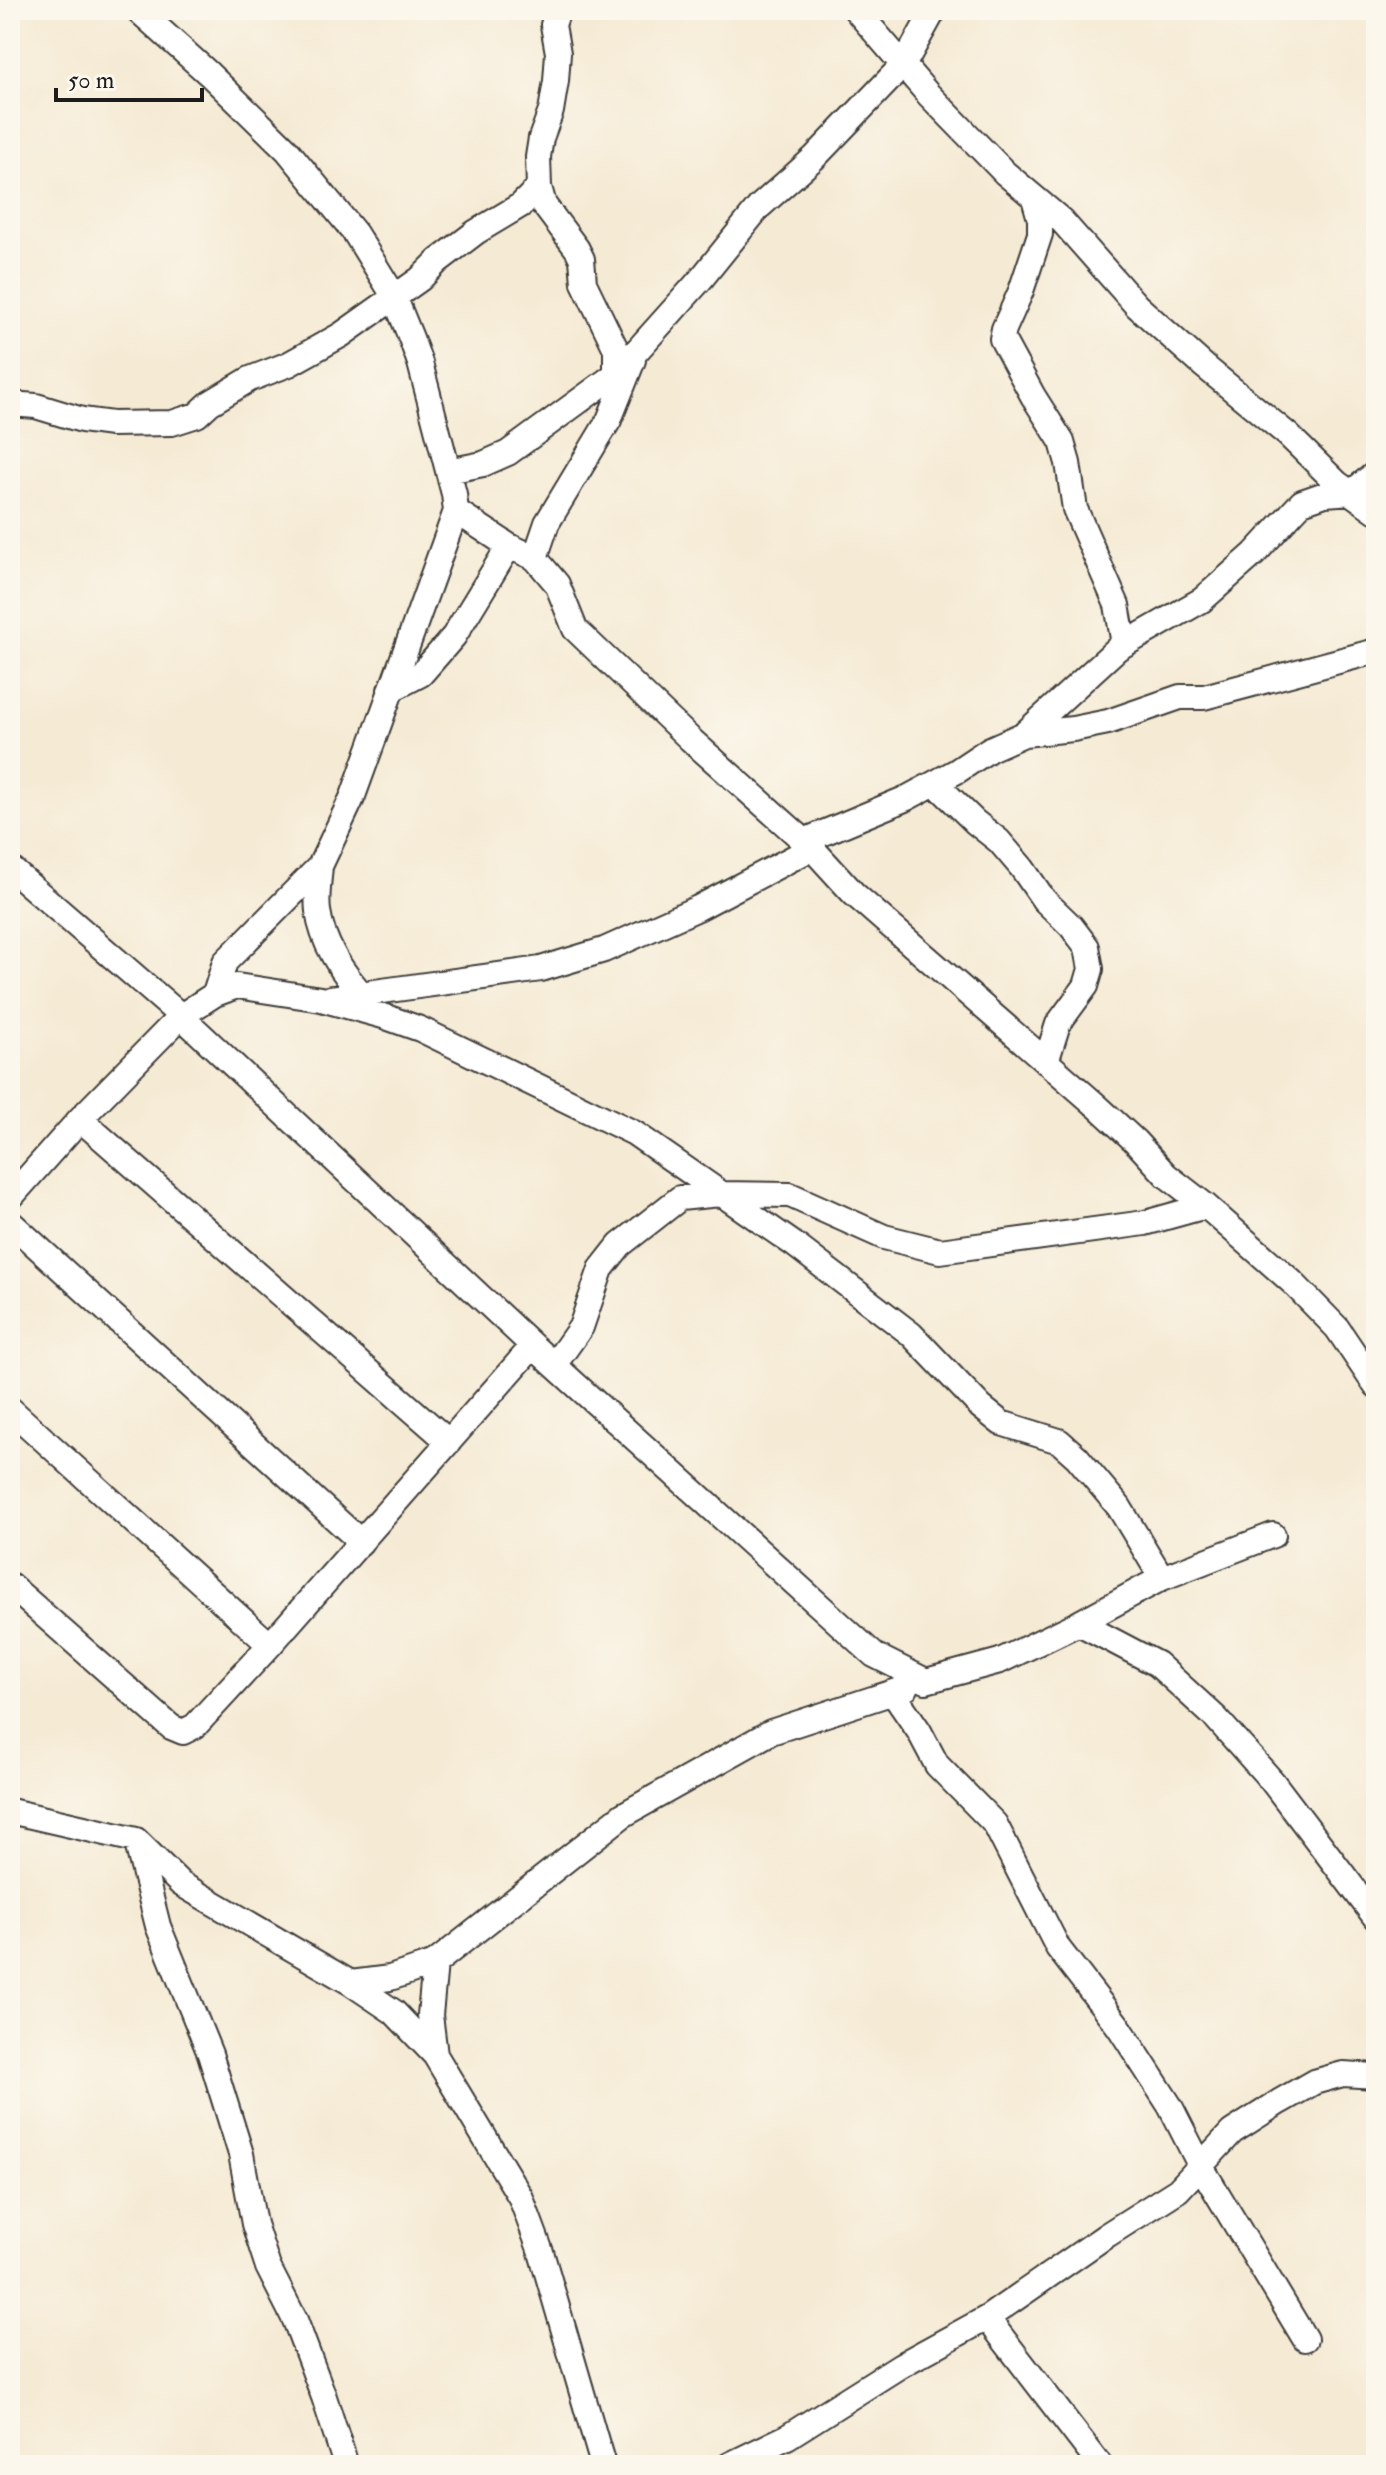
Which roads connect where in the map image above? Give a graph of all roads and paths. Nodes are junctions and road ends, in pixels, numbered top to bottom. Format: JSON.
{"nodes":[{"id":1,"x":138,"y":10,"type":"edge"},
{"id":2,"x":558,"y":10,"type":"edge"},
{"id":3,"x":856,"y":10,"type":"edge"},
{"id":4,"x":934,"y":10,"type":"edge"},
{"id":5,"x":904,"y":64,"type":"junction"},
{"id":6,"x":539,"y":187,"type":"junction"},
{"id":7,"x":1034,"y":198,"type":"junction"},
{"id":8,"x":1062,"y":221,"type":"junction"},
{"id":9,"x":1040,"y":234,"type":"junction"},
{"id":10,"x":394,"y":296,"type":"junction"},
{"id":11,"x":637,"y":351,"type":"junction"},
{"id":12,"x":616,"y":374,"type":"junction"},
{"id":13,"x":10,"y":404,"type":"edge"},
{"id":14,"x":448,"y":471,"type":"junction"},
{"id":15,"x":1376,"y":473,"type":"edge"},
{"id":16,"x":1352,"y":492,"type":"junction"},
{"id":17,"x":456,"y":511,"type":"junction"},
{"id":18,"x":1376,"y":511,"type":"edge"},
{"id":19,"x":509,"y":546,"type":"junction"},
{"id":20,"x":535,"y":558,"type":"junction"},
{"id":21,"x":1124,"y":644,"type":"junction"},
{"id":22,"x":1376,"y":651,"type":"edge"},
{"id":23,"x":390,"y":690,"type":"junction"},
{"id":24,"x":1024,"y":734,"type":"junction"},
{"id":25,"x":935,"y":783,"type":"junction"},
{"id":26,"x":808,"y":844,"type":"junction"},
{"id":27,"x":320,"y":866,"type":"junction"},
{"id":28,"x":10,"y":868,"type":"edge"},
{"id":29,"x":215,"y":994,"type":"junction"},
{"id":30,"x":361,"y":994,"type":"junction"},
{"id":31,"x":321,"y":999,"type":"junction"},
{"id":32,"x":181,"y":1016,"type":"junction"},
{"id":33,"x":383,"y":1016,"type":"junction"},
{"id":34,"x":1046,"y":1062,"type":"junction"},
{"id":35,"x":80,"y":1119,"type":"junction"},
{"id":36,"x":720,"y":1194,"type":"junction"},
{"id":37,"x":10,"y":1198,"type":"edge"},
{"id":38,"x":1206,"y":1206,"type":"junction"},
{"id":39,"x":10,"y":1222,"type":"edge"},
{"id":40,"x":533,"y":1346,"type":"junction"},
{"id":41,"x":554,"y":1365,"type":"junction"},
{"id":42,"x":1376,"y":1386,"type":"edge"},
{"id":43,"x":10,"y":1409,"type":"edge"},
{"id":44,"x":449,"y":1442,"type":"junction"},
{"id":45,"x":1273,"y":1535,"type":"dead end"},
{"id":46,"x":361,"y":1542,"type":"junction"},
{"id":47,"x":1162,"y":1578,"type":"junction"},
{"id":48,"x":10,"y":1585,"type":"edge"},
{"id":49,"x":1079,"y":1623,"type":"junction"},
{"id":50,"x":270,"y":1645,"type":"junction"},
{"id":51,"x":926,"y":1681,"type":"junction"},
{"id":52,"x":893,"y":1693,"type":"junction"},
{"id":53,"x":10,"y":1811,"type":"edge"},
{"id":54,"x":136,"y":1840,"type":"junction"},
{"id":55,"x":1376,"y":1918,"type":"edge"},
{"id":56,"x":435,"y":1963,"type":"junction"},
{"id":57,"x":351,"y":1983,"type":"junction"},
{"id":58,"x":435,"y":2055,"type":"junction"},
{"id":59,"x":1376,"y":2076,"type":"edge"},
{"id":60,"x":1200,"y":2165,"type":"junction"},
{"id":61,"x":987,"y":2318,"type":"junction"},
{"id":62,"x":1305,"y":2339,"type":"dead end"},
{"id":63,"x":346,"y":2465,"type":"edge"},
{"id":64,"x":603,"y":2465,"type":"edge"},
{"id":65,"x":729,"y":2465,"type":"edge"},
{"id":66,"x":1100,"y":2465,"type":"edge"}],
"edges":[{"from":1,"to":10,"type":"street"},
{"from":2,"to":6,"type":"street"},
{"from":3,"to":5,"type":"street"},
{"from":4,"to":5,"type":"street"},
{"from":5,"to":7,"type":"street"},
{"from":5,"to":11,"type":"street"},
{"from":6,"to":10,"type":"street"},
{"from":6,"to":12,"type":"street"},
{"from":7,"to":8,"type":"street"},
{"from":7,"to":9,"type":"street"},
{"from":8,"to":9,"type":"street"},
{"from":8,"to":16,"type":"street"},
{"from":9,"to":21,"type":"street"},
{"from":10,"to":13,"type":"street"},
{"from":10,"to":14,"type":"street"},
{"from":11,"to":12,"type":"street"},
{"from":11,"to":20,"type":"street"},
{"from":12,"to":14,"type":"street"},
{"from":14,"to":17,"type":"street"},
{"from":15,"to":16,"type":"street"},
{"from":16,"to":18,"type":"street"},
{"from":16,"to":21,"type":"street"},
{"from":17,"to":19,"type":"street"},
{"from":17,"to":23,"type":"street"},
{"from":19,"to":20,"type":"street"},
{"from":19,"to":23,"type":"street"},
{"from":20,"to":26,"type":"street"},
{"from":21,"to":24,"type":"street"},
{"from":22,"to":24,"type":"street"},
{"from":23,"to":27,"type":"street"},
{"from":24,"to":25,"type":"street"},
{"from":25,"to":26,"type":"street"},
{"from":25,"to":34,"type":"street"},
{"from":26,"to":30,"type":"street"},
{"from":26,"to":34,"type":"street"},
{"from":27,"to":29,"type":"street"},
{"from":27,"to":30,"type":"street"},
{"from":28,"to":32,"type":"street"},
{"from":29,"to":31,"type":"street"},
{"from":29,"to":32,"type":"street"},
{"from":30,"to":31,"type":"street"},
{"from":30,"to":33,"type":"street"},
{"from":31,"to":33,"type":"street"},
{"from":32,"to":35,"type":"street"},
{"from":32,"to":40,"type":"street"},
{"from":33,"to":36,"type":"street"},
{"from":34,"to":38,"type":"street"},
{"from":35,"to":37,"type":"street"},
{"from":35,"to":44,"type":"street"},
{"from":36,"to":38,"type":"street"},
{"from":36,"to":41,"type":"street"},
{"from":36,"to":47,"type":"street"},
{"from":38,"to":42,"type":"street"},
{"from":39,"to":46,"type":"street"},
{"from":40,"to":41,"type":"street"},
{"from":40,"to":44,"type":"street"},
{"from":41,"to":51,"type":"street"},
{"from":43,"to":50,"type":"street"},
{"from":44,"to":46,"type":"street"},
{"from":45,"to":47,"type":"street"},
{"from":46,"to":50,"type":"street"},
{"from":47,"to":49,"type":"street"},
{"from":48,"to":50,"type":"street"},
{"from":49,"to":51,"type":"street"},
{"from":49,"to":55,"type":"street"},
{"from":51,"to":52,"type":"street"},
{"from":52,"to":56,"type":"street"},
{"from":52,"to":60,"type":"street"},
{"from":53,"to":54,"type":"street"},
{"from":54,"to":57,"type":"street"},
{"from":54,"to":63,"type":"street"},
{"from":56,"to":57,"type":"street"},
{"from":56,"to":58,"type":"street"},
{"from":57,"to":58,"type":"street"},
{"from":58,"to":64,"type":"street"},
{"from":59,"to":60,"type":"street"},
{"from":60,"to":61,"type":"street"},
{"from":60,"to":62,"type":"street"},
{"from":61,"to":65,"type":"street"},
{"from":61,"to":66,"type":"street"}]}
